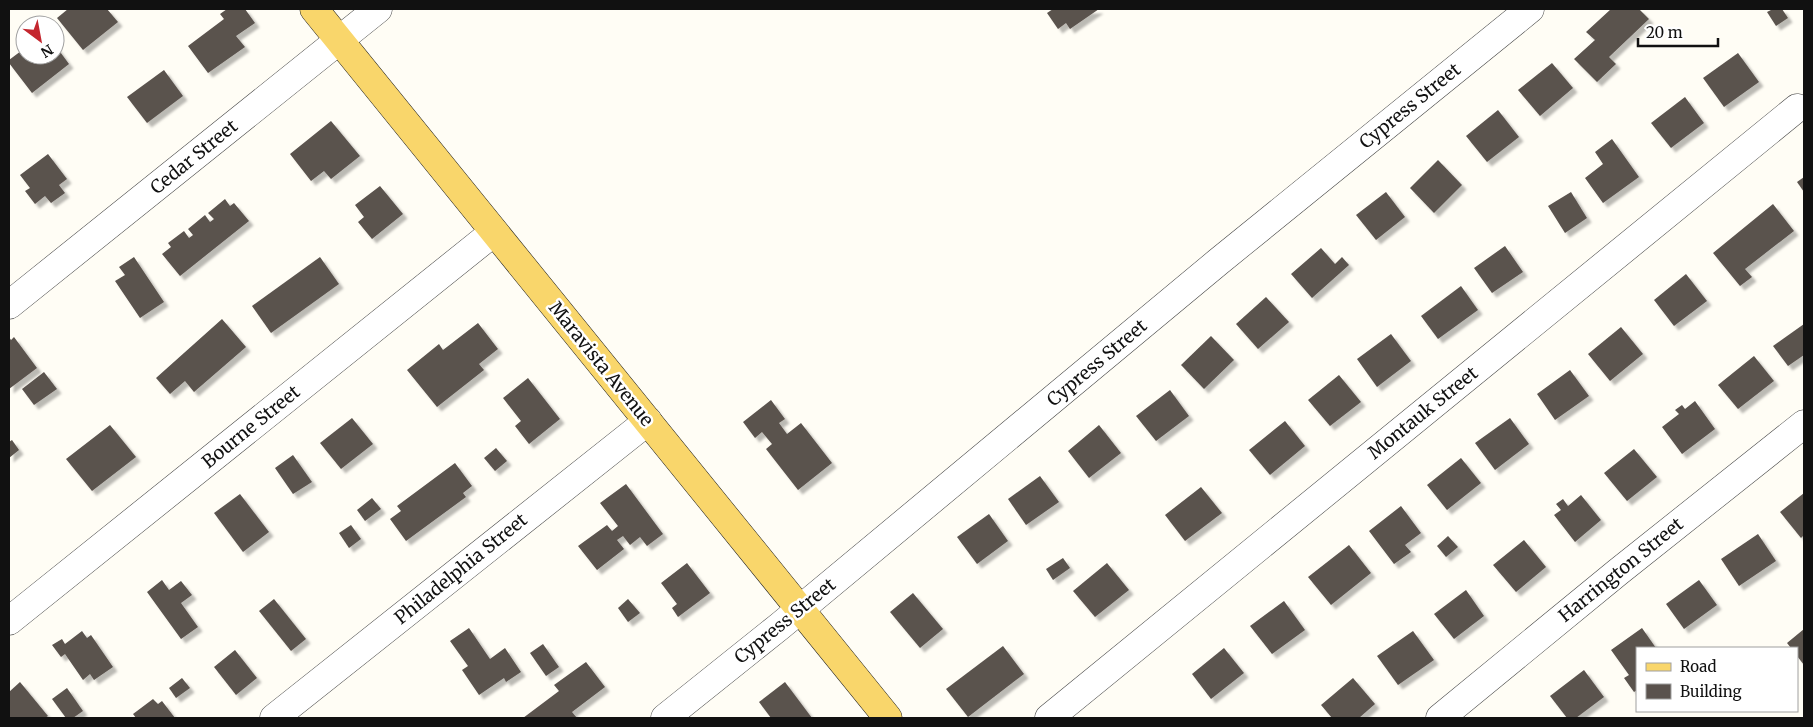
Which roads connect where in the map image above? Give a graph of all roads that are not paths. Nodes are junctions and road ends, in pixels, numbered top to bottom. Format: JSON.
{"nodes":[{"id":1,"x":314,"y":9,"type":"edge"},
{"id":2,"x":378,"y":9,"type":"edge"},
{"id":3,"x":1530,"y":9,"type":"edge"},
{"id":4,"x":340,"y":40,"type":"junction"},
{"id":5,"x":1797,"y":108,"type":"dead end"},
{"id":6,"x":494,"y":232,"type":"junction"},
{"id":7,"x":9,"y":305,"type":"edge"},
{"id":8,"x":648,"y":421,"type":"junction"},
{"id":9,"x":1804,"y":424,"type":"edge"},
{"id":10,"x":800,"y":609,"type":"junction"},
{"id":11,"x":9,"y":622,"type":"edge"},
{"id":12,"x":274,"y":718,"type":"edge"},
{"id":13,"x":665,"y":718,"type":"edge"},
{"id":14,"x":888,"y":718,"type":"edge"},
{"id":15,"x":1048,"y":718,"type":"edge"},
{"id":16,"x":1440,"y":718,"type":"edge"}],
"edges":[{"from":1,"to":4,"type":"main road","name":"Maravista Avenue"},
{"from":2,"to":4,"type":"street","name":"Cedar Street"},
{"from":3,"to":10,"type":"street","name":"Cypress Street"},
{"from":4,"to":6,"type":"main road","name":"Maravista Avenue"},
{"from":4,"to":7,"type":"street","name":"Cedar Street"},
{"from":5,"to":15,"type":"street","name":"Montauk Street"},
{"from":6,"to":8,"type":"main road","name":"Maravista Avenue"},
{"from":6,"to":11,"type":"street","name":"Bourne Street"},
{"from":8,"to":10,"type":"main road","name":"Maravista Avenue"},
{"from":8,"to":12,"type":"street","name":"Philadelphia Street"},
{"from":9,"to":16,"type":"street","name":"Harrington Street"},
{"from":10,"to":13,"type":"street","name":"Cypress Street"},
{"from":10,"to":14,"type":"main road","name":"Maravista Avenue"}]}
